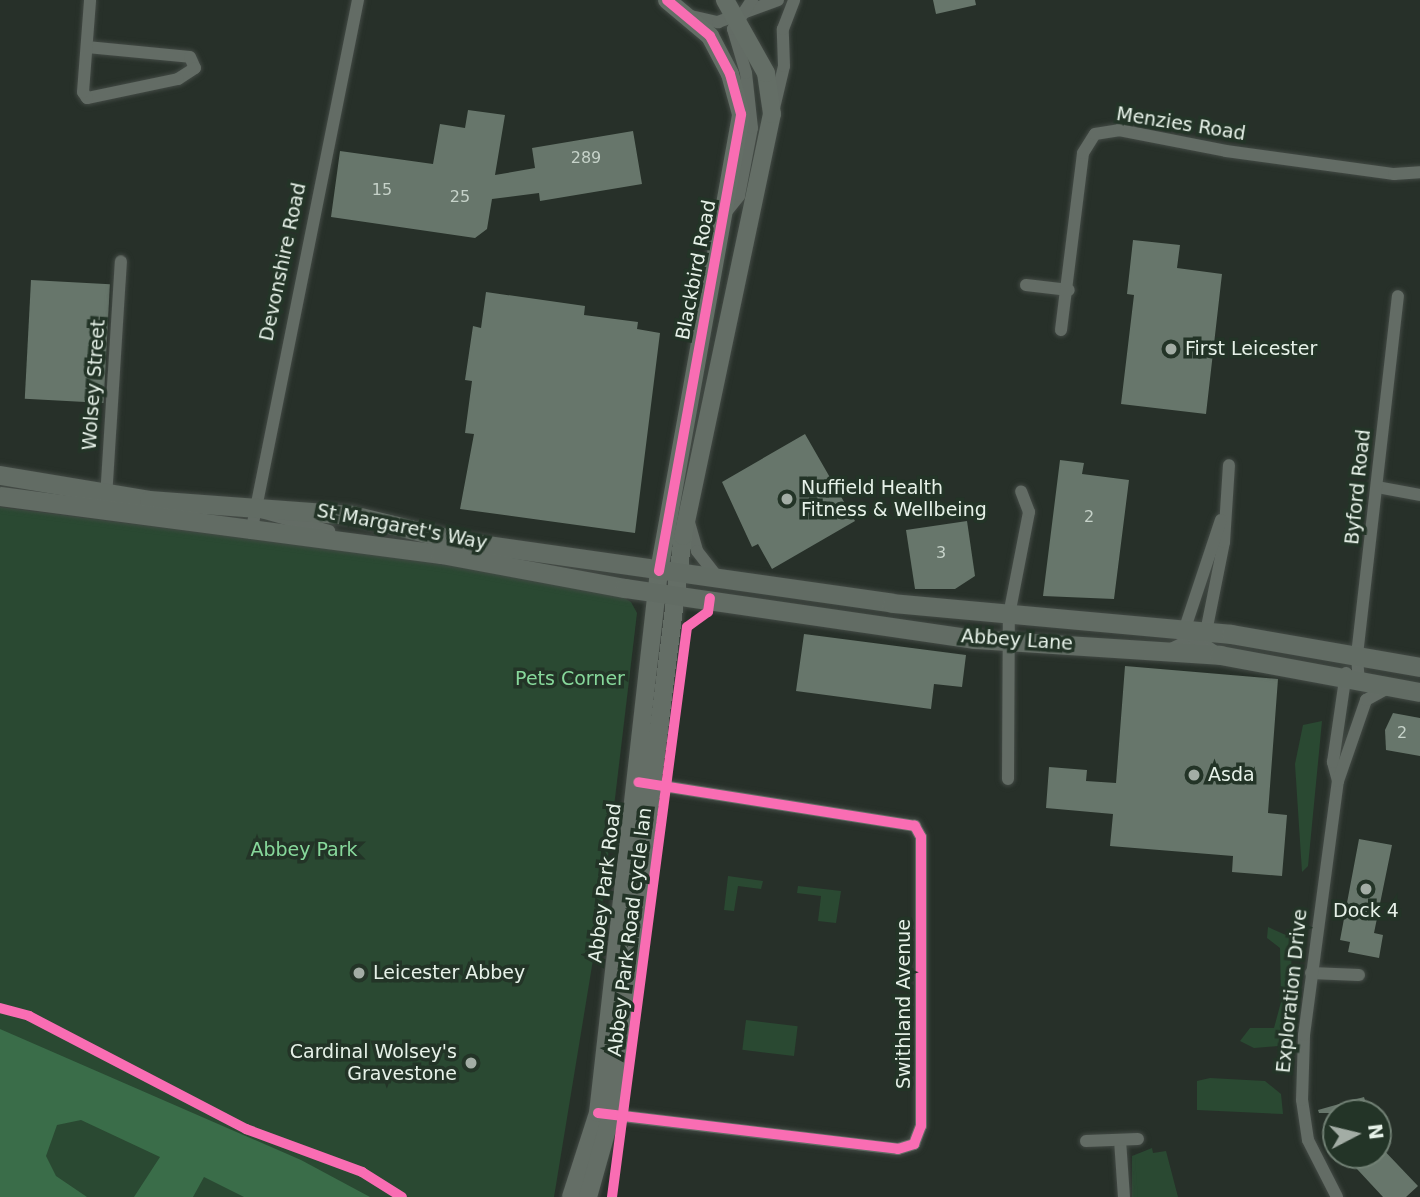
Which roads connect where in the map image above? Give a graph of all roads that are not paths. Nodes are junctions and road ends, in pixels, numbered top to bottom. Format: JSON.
{"nodes":[{"id":1,"x":90,"y":0,"type":"edge"},
{"id":2,"x":358,"y":0,"type":"edge"},
{"id":3,"x":667,"y":0,"type":"edge"},
{"id":4,"x":725,"y":0,"type":"edge"},
{"id":5,"x":752,"y":0,"type":"edge"},
{"id":6,"x":778,"y":0,"type":"edge"},
{"id":7,"x":794,"y":0,"type":"edge"},
{"id":8,"x":691,"y":16,"type":"junction"},
{"id":9,"x":737,"y":18,"type":"junction"},
{"id":10,"x":87,"y":47,"type":"junction"},
{"id":11,"x":772,"y":114,"type":"junction"},
{"id":12,"x":1420,"y":172,"type":"edge"},
{"id":13,"x":727,"y":211,"type":"junction"},
{"id":14,"x":121,"y":261,"type":"dead end"},
{"id":15,"x":1027,"y":285,"type":"dead end"},
{"id":16,"x":1069,"y":290,"type":"junction"},
{"id":17,"x":1398,"y":296,"type":"dead end"},
{"id":18,"x":709,"y":297,"type":"junction"},
{"id":19,"x":731,"y":302,"type":"junction"},
{"id":20,"x":1061,"y":330,"type":"dead end"},
{"id":21,"x":1230,"y":465,"type":"dead end"},
{"id":22,"x":0,"y":475,"type":"edge"},
{"id":23,"x":1377,"y":487,"type":"junction"},
{"id":24,"x":1021,"y":491,"type":"dead end"},
{"id":25,"x":1420,"y":495,"type":"edge"},
{"id":26,"x":0,"y":496,"type":"edge"},
{"id":27,"x":106,"y":503,"type":"junction"},
{"id":28,"x":257,"y":506,"type":"junction"},
{"id":29,"x":687,"y":516,"type":"junction"},
{"id":30,"x":1223,"y":517,"type":"junction"},
{"id":31,"x":251,"y":533,"type":"junction"},
{"id":32,"x":370,"y":547,"type":"junction"},
{"id":33,"x":668,"y":572,"type":"junction"},
{"id":34,"x":718,"y":578,"type":"junction"},
{"id":35,"x":656,"y":592,"type":"junction"},
{"id":36,"x":677,"y":594,"type":"junction"},
{"id":37,"x":1009,"y":615,"type":"junction"},
{"id":38,"x":1195,"y":633,"type":"junction"},
{"id":39,"x":1007,"y":643,"type":"junction"},
{"id":40,"x":1163,"y":653,"type":"junction"},
{"id":41,"x":1220,"y":655,"type":"junction"},
{"id":42,"x":1420,"y":667,"type":"edge"},
{"id":43,"x":1351,"y":672,"type":"junction"},
{"id":44,"x":1389,"y":687,"type":"junction"},
{"id":45,"x":1420,"y":692,"type":"edge"},
{"id":46,"x":1366,"y":700,"type":"junction"},
{"id":47,"x":1008,"y":779,"type":"dead end"},
{"id":48,"x":1338,"y":781,"type":"junction"},
{"id":49,"x":647,"y":783,"type":"junction"},
{"id":50,"x":1311,"y":973,"type":"junction"},
{"id":51,"x":1359,"y":975,"type":"dead end"},
{"id":52,"x":604,"y":1114,"type":"junction"},
{"id":53,"x":1138,"y":1139,"type":"dead end"},
{"id":54,"x":1120,"y":1140,"type":"junction"},
{"id":55,"x":1086,"y":1141,"type":"dead end"},
{"id":56,"x":1332,"y":1195,"type":"edge"},
{"id":57,"x":571,"y":1197,"type":"edge"},
{"id":58,"x":588,"y":1197,"type":"edge"},
{"id":59,"x":1124,"y":1197,"type":"edge"}],
"edges":[{"from":1,"to":10,"type":"street"},
{"from":2,"to":28,"type":"street","name":"Devonshire Road"},
{"from":3,"to":8,"type":"street","name":"Blackbird Road"},
{"from":4,"to":9,"type":"street","name":"Blackbird Road"},
{"from":5,"to":9,"type":"street"},
{"from":6,"to":9,"type":"street"},
{"from":7,"to":11,"type":"street"},
{"from":8,"to":9,"type":"street"},
{"from":8,"to":13,"type":"street","name":"Blackbird Road"},
{"from":9,"to":11,"type":"street","name":"Blackbird Road"},
{"from":9,"to":13,"type":"street","name":"Blackbird Road"},
{"from":10,"to":10,"type":"street"},
{"from":11,"to":19,"type":"street","name":"Blackbird Road"},
{"from":12,"to":16,"type":"street","name":"Menzies Road"},
{"from":13,"to":18,"type":"street","name":"Blackbird Road"},
{"from":14,"to":27,"type":"street","name":"Wolsey Street"},
{"from":15,"to":16,"type":"street"},
{"from":16,"to":20,"type":"street","name":"Menzies Road"},
{"from":17,"to":23,"type":"street","name":"Byford Road"},
{"from":18,"to":19,"type":"street"},
{"from":18,"to":33,"type":"street","name":"Blackbird Road"},
{"from":19,"to":29,"type":"street","name":"Blackbird Road"},
{"from":21,"to":30,"type":"street"},
{"from":22,"to":27,"type":"main road","name":"St Margaret's Way"},
{"from":23,"to":25,"type":"street"},
{"from":23,"to":43,"type":"street","name":"Byford Road"},
{"from":24,"to":37,"type":"street"},
{"from":26,"to":27,"type":"main road","name":"St Margaret's Way"},
{"from":27,"to":28,"type":"main road","name":"St Margaret's Way"},
{"from":27,"to":31,"type":"main road","name":"St Margaret's Way"},
{"from":28,"to":31,"type":"street","name":"Devonshire Road"},
{"from":28,"to":32,"type":"street"},
{"from":28,"to":33,"type":"main road","name":"St Margaret's Way"},
{"from":29,"to":33,"type":"street","name":"Blackbird Road"},
{"from":29,"to":34,"type":"street"},
{"from":30,"to":38,"type":"street"},
{"from":30,"to":38,"type":"street"},
{"from":31,"to":32,"type":"main road","name":"St Margaret's Way"},
{"from":32,"to":35,"type":"main road","name":"St Margaret's Way"},
{"from":33,"to":34,"type":"main road","name":"Abbey Lane"},
{"from":33,"to":35,"type":"street","name":"Abbey Park Road"},
{"from":33,"to":36,"type":"street","name":"Abbey Park Road"},
{"from":34,"to":37,"type":"main road","name":"Abbey Lane"},
{"from":35,"to":36,"type":"main road","name":"St Margaret's Way"},
{"from":35,"to":49,"type":"street","name":"Abbey Park Road"},
{"from":36,"to":39,"type":"main road","name":"Abbey Lane"},
{"from":36,"to":49,"type":"street","name":"Abbey Park Road"},
{"from":37,"to":38,"type":"main road","name":"Abbey Lane"},
{"from":37,"to":39,"type":"street"},
{"from":38,"to":40,"type":"street"},
{"from":38,"to":41,"type":"street"},
{"from":38,"to":43,"type":"main road","name":"Abbey Lane"},
{"from":39,"to":40,"type":"main road","name":"Abbey Lane"},
{"from":39,"to":47,"type":"street"},
{"from":40,"to":41,"type":"main road","name":"Abbey Lane"},
{"from":41,"to":43,"type":"main road","name":"Abbey Lane"},
{"from":42,"to":43,"type":"main road","name":"Abbey Lane"},
{"from":43,"to":44,"type":"main road","name":"Abbey Lane"},
{"from":43,"to":46,"type":"street"},
{"from":43,"to":48,"type":"street","name":"Exploration Drive"},
{"from":44,"to":45,"type":"main road","name":"Abbey Lane"},
{"from":44,"to":46,"type":"street"},
{"from":46,"to":48,"type":"street","name":"Exploration Drive"},
{"from":48,"to":50,"type":"street","name":"Exploration Drive"},
{"from":49,"to":52,"type":"street","name":"Abbey Park Road"},
{"from":49,"to":52,"type":"street","name":"Swithland Avenue"},
{"from":50,"to":51,"type":"street"},
{"from":50,"to":56,"type":"street","name":"Exploration Drive"},
{"from":52,"to":57,"type":"street","name":"Abbey Park Road"},
{"from":52,"to":58,"type":"street","name":"Abbey Park Road"},
{"from":53,"to":54,"type":"street"},
{"from":54,"to":55,"type":"street"},
{"from":54,"to":59,"type":"street"}]}
